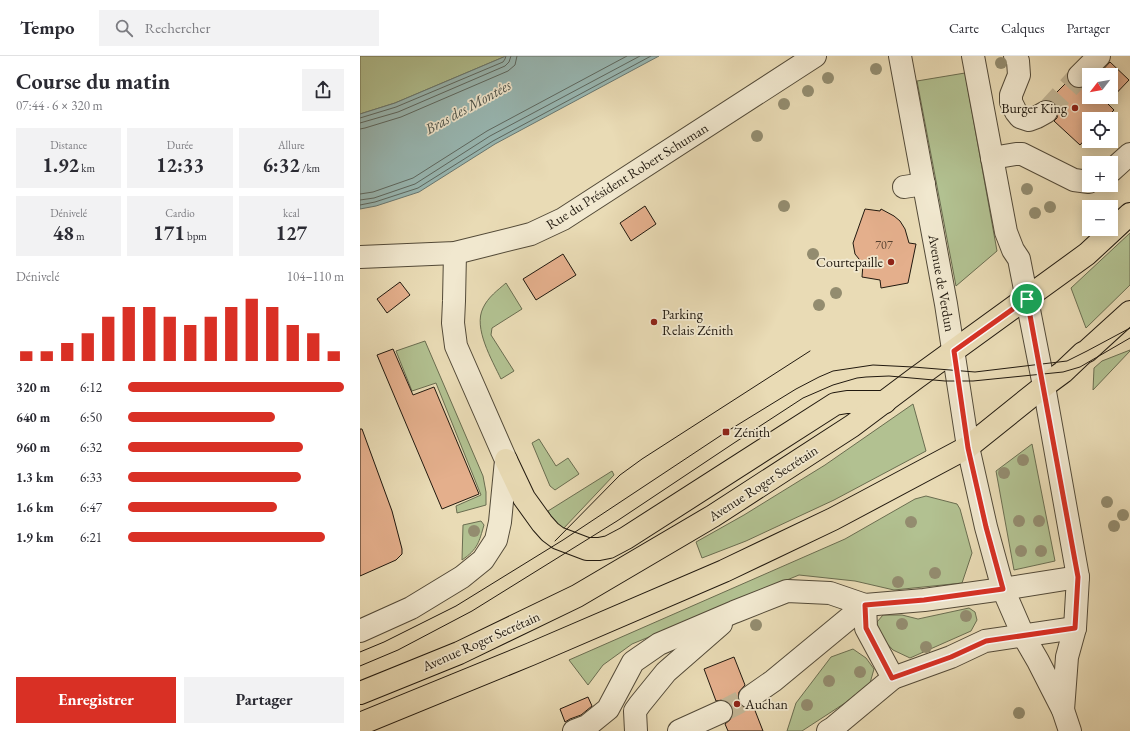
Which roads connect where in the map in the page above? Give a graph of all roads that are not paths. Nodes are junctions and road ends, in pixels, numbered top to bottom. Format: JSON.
{"nodes":[{"id":1,"x":815,"y":56,"type":"edge"},
{"id":2,"x":900,"y":56,"type":"edge"},
{"id":3,"x":973,"y":56,"type":"edge"},
{"id":4,"x":1015,"y":56,"type":"edge"},
{"id":5,"x":1099,"y":56,"type":"edge"},
{"id":6,"x":1079,"y":76,"type":"tunnel mouth"},
{"id":7,"x":1046,"y":112,"type":"tunnel mouth"},
{"id":8,"x":1130,"y":154,"type":"edge"},
{"id":9,"x":992,"y":158,"type":"junction"},
{"id":10,"x":1118,"y":165,"type":"edge"},
{"id":11,"x":1082,"y":181,"type":"edge"},
{"id":12,"x":1130,"y":214,"type":"edge"},
{"id":13,"x":455,"y":253,"type":"junction"},
{"id":14,"x":360,"y":257,"type":"edge"},
{"id":15,"x":1027,"y":299,"type":"junction"},
{"id":16,"x":1130,"y":312,"type":"edge"},
{"id":17,"x":954,"y":351,"type":"junction"},
{"id":18,"x":1044,"y":386,"type":"junction"},
{"id":19,"x":885,"y":402,"type":"junction"},
{"id":20,"x":968,"y":448,"type":"junction"},
{"id":21,"x":506,"y":460,"type":"junction"},
{"id":22,"x":1078,"y":577,"type":"junction"},
{"id":23,"x":1003,"y":589,"type":"junction"},
{"id":24,"x":865,"y":605,"type":"junction"},
{"id":25,"x":734,"y":612,"type":"junction"},
{"id":26,"x":1075,"y":628,"type":"junction"},
{"id":27,"x":360,"y":631,"type":"edge"},
{"id":28,"x":1023,"y":636,"type":"junction"},
{"id":29,"x":892,"y":678,"type":"junction"},
{"id":30,"x":360,"y":693,"type":"edge"},
{"id":31,"x":750,"y":697,"type":"tunnel mouth"},
{"id":32,"x":1063,"y":710,"type":"junction"},
{"id":33,"x":721,"y":712,"type":"tunnel mouth"},
{"id":34,"x":360,"y":724,"type":"edge"},
{"id":35,"x":574,"y":731,"type":"edge"},
{"id":36,"x":636,"y":731,"type":"edge"},
{"id":37,"x":679,"y":731,"type":"edge"},
{"id":38,"x":828,"y":731,"type":"edge"},
{"id":39,"x":1070,"y":731,"type":"edge"}],
"edges":[{"from":1,"to":13,"type":"street","name":"Rue du Président Robert Schuman"},
{"from":2,"to":17,"type":"street","name":"Avenue de Verdun"},
{"from":3,"to":9,"type":"street","name":"Avenue de Verdun"},
{"from":4,"to":7,"type":"street"},
{"from":5,"to":6,"type":"street"},
{"from":8,"to":10,"type":"street"},
{"from":9,"to":11,"type":"street"},
{"from":9,"to":15,"type":"street","name":"Avenue de Verdun"},
{"from":12,"to":15,"type":"main road","name":"Avenue Roger Secrétain"},
{"from":13,"to":14,"type":"street","name":"Rue du Président Robert Schuman"},
{"from":13,"to":21,"type":"street"},
{"from":15,"to":17,"type":"main road","name":"Avenue Roger Secrétain"},
{"from":15,"to":18,"type":"street","name":"Avenue de Verdun"},
{"from":16,"to":18,"type":"main road","name":"Avenue Roger Secrétain"},
{"from":17,"to":19,"type":"main road","name":"Avenue Roger Secrétain"},
{"from":17,"to":20,"type":"street","name":"Avenue de Verdun"},
{"from":18,"to":20,"type":"main road","name":"Avenue Roger Secrétain"},
{"from":18,"to":22,"type":"street","name":"Avenue de Verdun"},
{"from":19,"to":21,"type":"main road"},
{"from":19,"to":30,"type":"main road","name":"Avenue Roger Secrétain"},
{"from":20,"to":23,"type":"street","name":"Avenue de Verdun"},
{"from":20,"to":34,"type":"main road","name":"Avenue Roger Secrétain"},
{"from":21,"to":27,"type":"street"},
{"from":22,"to":23,"type":"street"},
{"from":22,"to":26,"type":"street","name":"Avenue de Verdun"},
{"from":23,"to":24,"type":"street"},
{"from":23,"to":28,"type":"street","name":"Avenue de Verdun"},
{"from":24,"to":25,"type":"street"},
{"from":24,"to":29,"type":"street"},
{"from":24,"to":31,"type":"street"},
{"from":25,"to":35,"type":"street"},
{"from":25,"to":36,"type":"street"},
{"from":26,"to":28,"type":"street"},
{"from":26,"to":32,"type":"street","name":"Avenue de Verdun"},
{"from":28,"to":29,"type":"street"},
{"from":28,"to":32,"type":"street","name":"Avenue de Verdun"},
{"from":29,"to":38,"type":"street"},
{"from":32,"to":39,"type":"street","name":"Avenue de Verdun"},
{"from":33,"to":37,"type":"street"}]}
